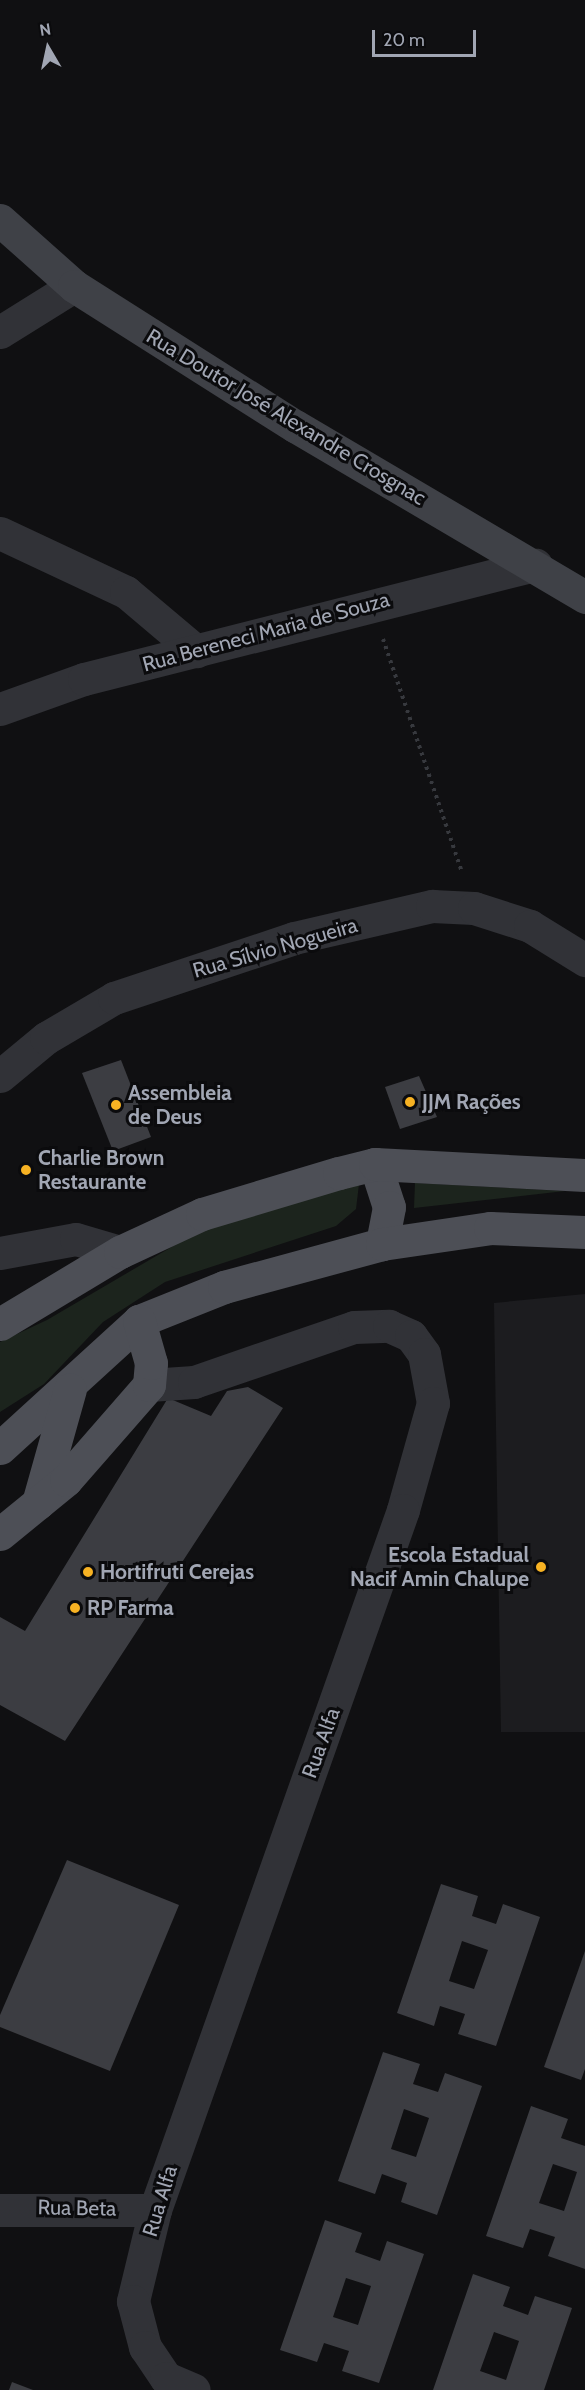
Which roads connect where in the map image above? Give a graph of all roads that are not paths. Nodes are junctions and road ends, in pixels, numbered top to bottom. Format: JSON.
{"nodes":[{"id":1,"x":0,"y":219,"type":"edge"},
{"id":2,"x":74,"y":286,"type":"junction"},
{"id":3,"x":0,"y":332,"type":"edge"},
{"id":4,"x":0,"y":533,"type":"edge"},
{"id":5,"x":536,"y":565,"type":"junction"},
{"id":6,"x":585,"y":597,"type":"edge"},
{"id":7,"x":196,"y":651,"type":"junction"},
{"id":8,"x":0,"y":709,"type":"edge"},
{"id":9,"x":580,"y":952,"type":"edge"},
{"id":10,"x":0,"y":1076,"type":"edge"},
{"id":11,"x":375,"y":1164,"type":"junction"},
{"id":12,"x":585,"y":1175,"type":"edge"},
{"id":13,"x":585,"y":1232,"type":"edge"},
{"id":14,"x":382,"y":1244,"type":"junction"},
{"id":15,"x":120,"y":1252,"type":"junction"},
{"id":16,"x":0,"y":1253,"type":"edge"},
{"id":17,"x":140,"y":1321,"type":"junction"},
{"id":18,"x":0,"y":1324,"type":"edge"},
{"id":19,"x":149,"y":1385,"type":"junction"},
{"id":20,"x":70,"y":1387,"type":"junction"},
{"id":21,"x":0,"y":1448,"type":"edge"},
{"id":22,"x":38,"y":1503,"type":"junction"},
{"id":23,"x":0,"y":1534,"type":"edge"},
{"id":24,"x":0,"y":2210,"type":"edge"},
{"id":25,"x":155,"y":2210,"type":"junction"},
{"id":26,"x":194,"y":2390,"type":"edge"}],
"edges":[{"from":1,"to":2,"type":"main road","name":"Rua Doutor José Alexandre Crosgnac"},
{"from":2,"to":3,"type":"street"},
{"from":2,"to":5,"type":"main road","name":"Rua Doutor José Alexandre Crosgnac"},
{"from":4,"to":7,"type":"street"},
{"from":5,"to":6,"type":"main road","name":"Rua Doutor José Alexandre Crosgnac"},
{"from":5,"to":7,"type":"street","name":"Rua Bereneci Maria de Souza"},
{"from":7,"to":8,"type":"street","name":"Rua Bereneci Maria de Souza"},
{"from":9,"to":10,"type":"street","name":"Rua Sílvio Nogueira"},
{"from":11,"to":12,"type":"main road"},
{"from":11,"to":14,"type":"main road"},
{"from":11,"to":15,"type":"main road"},
{"from":13,"to":14,"type":"main road"},
{"from":14,"to":17,"type":"main road"},
{"from":15,"to":16,"type":"street"},
{"from":15,"to":18,"type":"main road"},
{"from":17,"to":19,"type":"main road"},
{"from":17,"to":20,"type":"main road"},
{"from":19,"to":22,"type":"main road"},
{"from":19,"to":25,"type":"street","name":"Rua Alfa"},
{"from":20,"to":21,"type":"main road"},
{"from":20,"to":22,"type":"main road"},
{"from":22,"to":23,"type":"main road"},
{"from":24,"to":25,"type":"street","name":"Rua Beta"},
{"from":25,"to":26,"type":"street","name":"Rua Alfa"}]}
